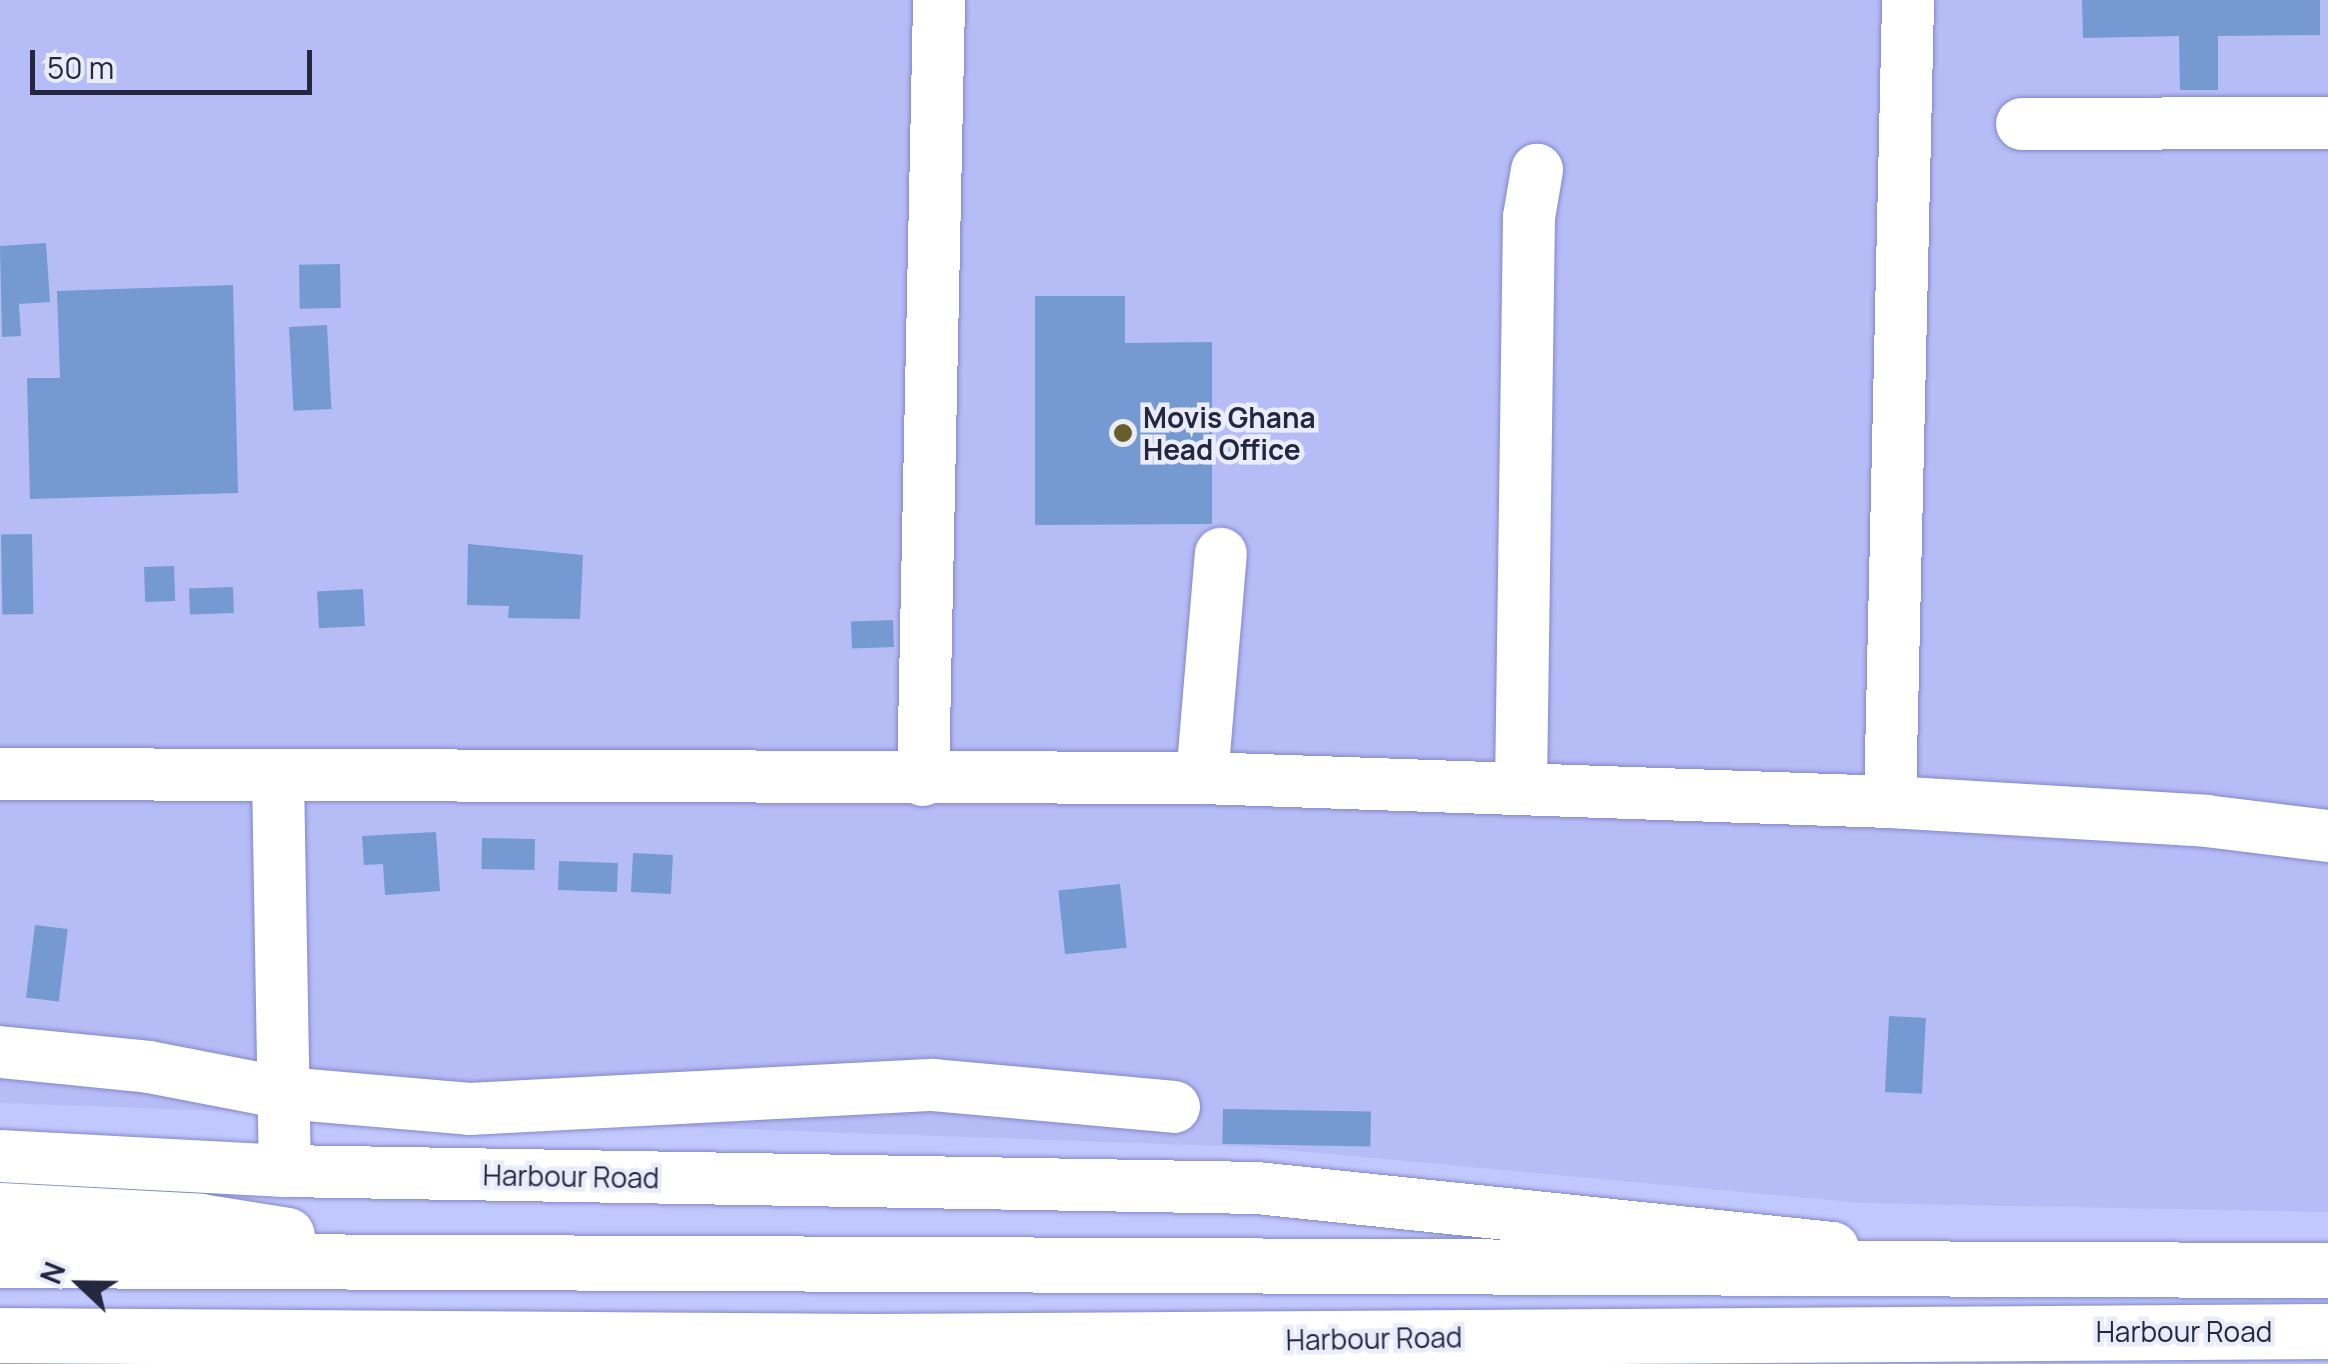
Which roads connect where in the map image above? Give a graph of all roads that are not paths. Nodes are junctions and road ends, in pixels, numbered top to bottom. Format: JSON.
{"nodes":[{"id":1,"x":939,"y":0,"type":"edge"},
{"id":2,"x":1908,"y":0,"type":"edge"},
{"id":3,"x":2328,"y":123,"type":"edge"},
{"id":4,"x":2022,"y":124,"type":"dead end"},
{"id":5,"x":1537,"y":170,"type":"dead end"},
{"id":6,"x":1221,"y":554,"type":"dead end"},
{"id":7,"x":0,"y":774,"type":"edge"},
{"id":8,"x":278,"y":776,"type":"junction"},
{"id":9,"x":1202,"y":778,"type":"junction"},
{"id":10,"x":923,"y":780,"type":"junction"},
{"id":11,"x":1521,"y":788,"type":"junction"},
{"id":12,"x":1890,"y":802,"type":"junction"},
{"id":13,"x":2328,"y":836,"type":"edge"},
{"id":14,"x":0,"y":1052,"type":"edge"},
{"id":15,"x":284,"y":1093,"type":"junction"},
{"id":16,"x":1174,"y":1108,"type":"dead end"},
{"id":17,"x":0,"y":1156,"type":"edge"},
{"id":18,"x":284,"y":1171,"type":"junction"},
{"id":19,"x":0,"y":1210,"type":"edge"},
{"id":20,"x":0,"y":1260,"type":"edge"},
{"id":21,"x":412,"y":1263,"type":"junction"},
{"id":22,"x":2038,"y":1269,"type":"junction"},
{"id":23,"x":2328,"y":1270,"type":"edge"},
{"id":24,"x":2328,"y":1331,"type":"edge"},
{"id":25,"x":0,"y":1335,"type":"edge"},
{"id":26,"x":2023,"y":1348,"type":"edge"},
{"id":27,"x":1680,"y":1349,"type":"edge"},
{"id":28,"x":1370,"y":1351,"type":"edge"},
{"id":29,"x":1052,"y":1352,"type":"edge"},
{"id":30,"x":869,"y":1353,"type":"edge"}],
"edges":[{"from":1,"to":10,"type":"street"},
{"from":2,"to":12,"type":"street"},
{"from":3,"to":4,"type":"street"},
{"from":5,"to":11,"type":"street"},
{"from":6,"to":9,"type":"street"},
{"from":7,"to":8,"type":"street"},
{"from":8,"to":10,"type":"street"},
{"from":8,"to":15,"type":"street"},
{"from":9,"to":10,"type":"street"},
{"from":9,"to":11,"type":"street"},
{"from":11,"to":12,"type":"street"},
{"from":12,"to":13,"type":"street"},
{"from":14,"to":15,"type":"street"},
{"from":15,"to":16,"type":"street"},
{"from":15,"to":18,"type":"street"},
{"from":17,"to":18,"type":"street","name":"Harbour Road"},
{"from":18,"to":22,"type":"street","name":"Harbour Road"},
{"from":19,"to":21,"type":"highway"},
{"from":20,"to":21,"type":"highway","name":"Harbour Road"},
{"from":21,"to":22,"type":"highway","name":"Harbour Road"},
{"from":22,"to":23,"type":"highway","name":"Harbour Road"},
{"from":24,"to":26,"type":"highway","name":"Harbour Road"},
{"from":25,"to":30,"type":"highway","name":"Harbour Road"},
{"from":26,"to":27,"type":"highway","name":"Harbour Road"},
{"from":27,"to":28,"type":"highway","name":"Harbour Road"},
{"from":28,"to":29,"type":"highway","name":"Harbour Road"},
{"from":29,"to":30,"type":"highway","name":"Harbour Road"}]}
